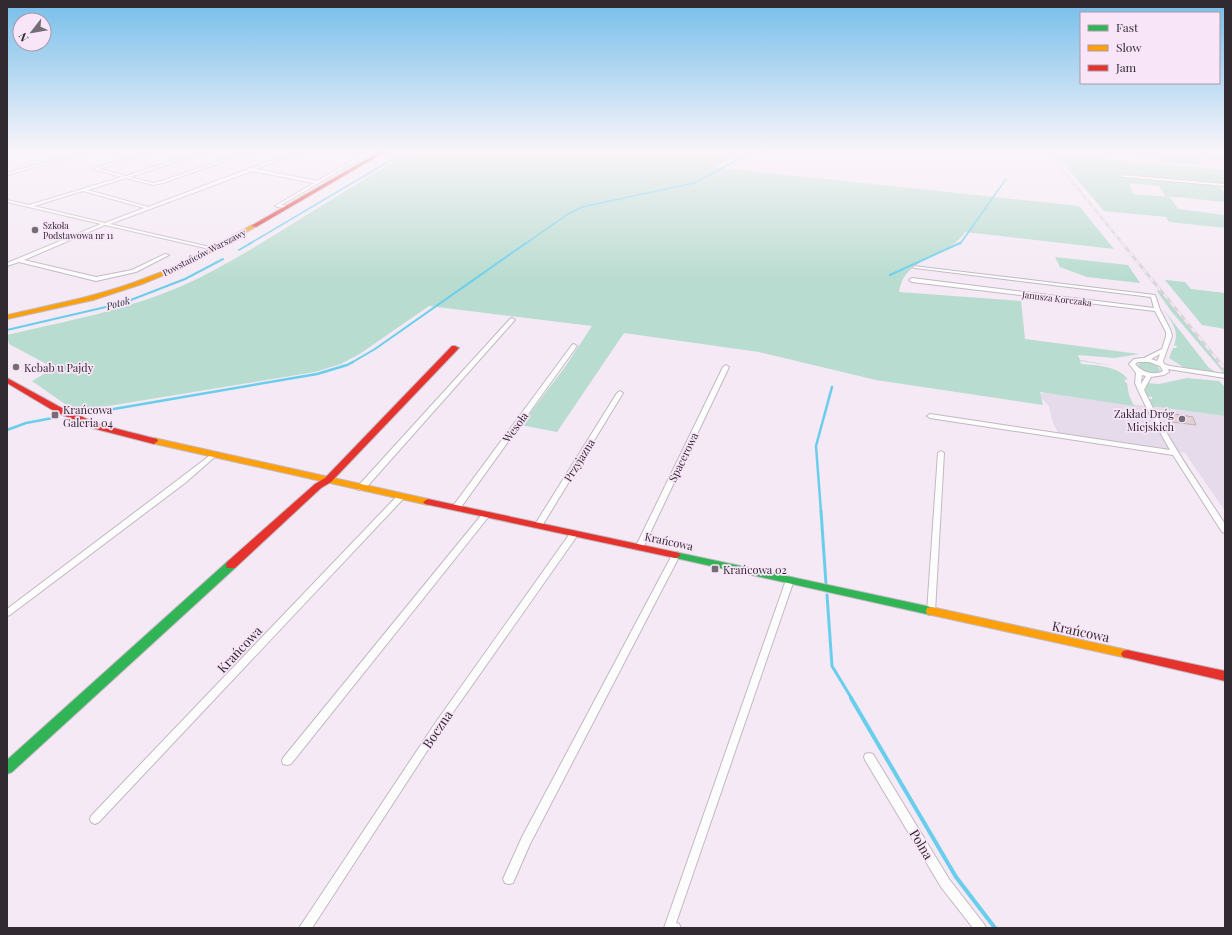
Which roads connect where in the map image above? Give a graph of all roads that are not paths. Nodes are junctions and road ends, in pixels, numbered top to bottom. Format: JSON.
{"nodes":[{"id":1,"x":71,"y":194,"type":"edge"},
{"id":2,"x":96,"y":194,"type":"edge"},
{"id":3,"x":184,"y":194,"type":"edge"},
{"id":4,"x":297,"y":194,"type":"edge"},
{"id":5,"x":309,"y":194,"type":"edge"},
{"id":6,"x":7,"y":201,"type":"edge"},
{"id":7,"x":18,"y":204,"type":"junction"},
{"id":8,"x":30,"y":206,"type":"junction"},
{"id":9,"x":286,"y":207,"type":"junction"},
{"id":10,"x":7,"y":208,"type":"edge"},
{"id":11,"x":146,"y":208,"type":"junction"},
{"id":12,"x":105,"y":224,"type":"junction"},
{"id":13,"x":212,"y":249,"type":"junction"},
{"id":14,"x":167,"y":255,"type":"dead end"},
{"id":15,"x":19,"y":260,"type":"junction"},
{"id":16,"x":7,"y":264,"type":"edge"},
{"id":17,"x":915,"y":267,"type":"dead end"},
{"id":18,"x":912,"y":280,"type":"dead end"},
{"id":19,"x":1158,"y":310,"type":"junction"},
{"id":20,"x":7,"y":317,"type":"edge"},
{"id":21,"x":512,"y":320,"type":"dead end"},
{"id":22,"x":574,"y":346,"type":"dead end"},
{"id":23,"x":455,"y":348,"type":"dead end"},
{"id":24,"x":1163,"y":350,"type":"junction"},
{"id":25,"x":1146,"y":359,"type":"junction"},
{"id":26,"x":726,"y":367,"type":"dead end"},
{"id":27,"x":1163,"y":368,"type":"junction"},
{"id":28,"x":1137,"y":369,"type":"junction"},
{"id":29,"x":1152,"y":374,"type":"junction"},
{"id":30,"x":1225,"y":376,"type":"edge"},
{"id":31,"x":7,"y":380,"type":"edge"},
{"id":32,"x":1141,"y":390,"type":"junction"},
{"id":33,"x":620,"y":393,"type":"dead end"},
{"id":34,"x":930,"y":416,"type":"dead end"},
{"id":35,"x":942,"y":453,"type":"dead end"},
{"id":36,"x":1175,"y":453,"type":"junction"},
{"id":37,"x":215,"y":454,"type":"junction"},
{"id":38,"x":328,"y":480,"type":"junction"},
{"id":39,"x":361,"y":488,"type":"junction"},
{"id":40,"x":401,"y":497,"type":"junction"},
{"id":41,"x":456,"y":508,"type":"junction"},
{"id":42,"x":486,"y":515,"type":"junction"},
{"id":43,"x":538,"y":526,"type":"junction"},
{"id":44,"x":1225,"y":530,"type":"edge"},
{"id":45,"x":574,"y":534,"type":"junction"},
{"id":46,"x":639,"y":548,"type":"junction"},
{"id":47,"x":676,"y":555,"type":"junction"},
{"id":48,"x":790,"y":580,"type":"junction"},
{"id":49,"x":931,"y":612,"type":"junction"},
{"id":50,"x":7,"y":613,"type":"edge"},
{"id":51,"x":1225,"y":676,"type":"edge"},
{"id":52,"x":869,"y":757,"type":"dead end"},
{"id":53,"x":287,"y":761,"type":"dead end"},
{"id":54,"x":7,"y":768,"type":"edge"},
{"id":55,"x":95,"y":819,"type":"dead end"},
{"id":56,"x":509,"y":880,"type":"dead end"},
{"id":57,"x":672,"y":927,"type":"edge"},
{"id":58,"x":305,"y":928,"type":"edge"},
{"id":59,"x":980,"y":928,"type":"edge"}],
"edges":[{"from":1,"to":8,"type":"street"},
{"from":2,"to":11,"type":"street"},
{"from":3,"to":11,"type":"street"},
{"from":4,"to":9,"type":"street"},
{"from":5,"to":9,"type":"street","name":"Powstańców Warszawy"},
{"from":6,"to":7,"type":"street"},
{"from":7,"to":8,"type":"street"},
{"from":7,"to":10,"type":"street"},
{"from":8,"to":12,"type":"street"},
{"from":9,"to":13,"type":"street","name":"Powstańców Warszawy"},
{"from":11,"to":12,"type":"street"},
{"from":12,"to":13,"type":"street"},
{"from":12,"to":15,"type":"street"},
{"from":13,"to":20,"type":"street","name":"Powstańców Warszawy"},
{"from":14,"to":15,"type":"street"},
{"from":15,"to":16,"type":"street"},
{"from":17,"to":19,"type":"street"},
{"from":18,"to":19,"type":"street","name":"Janusza Korczaka"},
{"from":19,"to":24,"type":"street"},
{"from":21,"to":39,"type":"street"},
{"from":22,"to":41,"type":"street","name":"Wesoła"},
{"from":23,"to":38,"type":"street"},
{"from":24,"to":25,"type":"street"},
{"from":24,"to":27,"type":"street"},
{"from":25,"to":27,"type":"street"},
{"from":25,"to":28,"type":"street"},
{"from":26,"to":46,"type":"street","name":"Spacerowa"},
{"from":27,"to":29,"type":"street"},
{"from":27,"to":30,"type":"street"},
{"from":28,"to":29,"type":"street"},
{"from":28,"to":32,"type":"street"},
{"from":29,"to":32,"type":"street"},
{"from":31,"to":37,"type":"street","name":"Krańcowa"},
{"from":32,"to":36,"type":"street"},
{"from":33,"to":43,"type":"street","name":"Przyjazna"},
{"from":34,"to":36,"type":"street"},
{"from":35,"to":49,"type":"street"},
{"from":36,"to":44,"type":"street"},
{"from":37,"to":38,"type":"street","name":"Krańcowa"},
{"from":37,"to":50,"type":"street"},
{"from":38,"to":39,"type":"street","name":"Krańcowa"},
{"from":38,"to":54,"type":"street"},
{"from":39,"to":40,"type":"street","name":"Krańcowa"},
{"from":40,"to":41,"type":"street","name":"Krańcowa"},
{"from":40,"to":55,"type":"street","name":"Krańcowa"},
{"from":41,"to":42,"type":"street","name":"Krańcowa"},
{"from":42,"to":43,"type":"street","name":"Krańcowa"},
{"from":42,"to":53,"type":"street"},
{"from":43,"to":45,"type":"street","name":"Krańcowa"},
{"from":45,"to":46,"type":"street","name":"Krańcowa"},
{"from":45,"to":58,"type":"street","name":"Boczna"},
{"from":46,"to":47,"type":"street","name":"Krańcowa"},
{"from":47,"to":48,"type":"street","name":"Krańcowa"},
{"from":47,"to":56,"type":"street"},
{"from":48,"to":49,"type":"street","name":"Krańcowa"},
{"from":48,"to":57,"type":"street"},
{"from":49,"to":51,"type":"street","name":"Krańcowa"},
{"from":52,"to":59,"type":"street","name":"Polna"}]}
